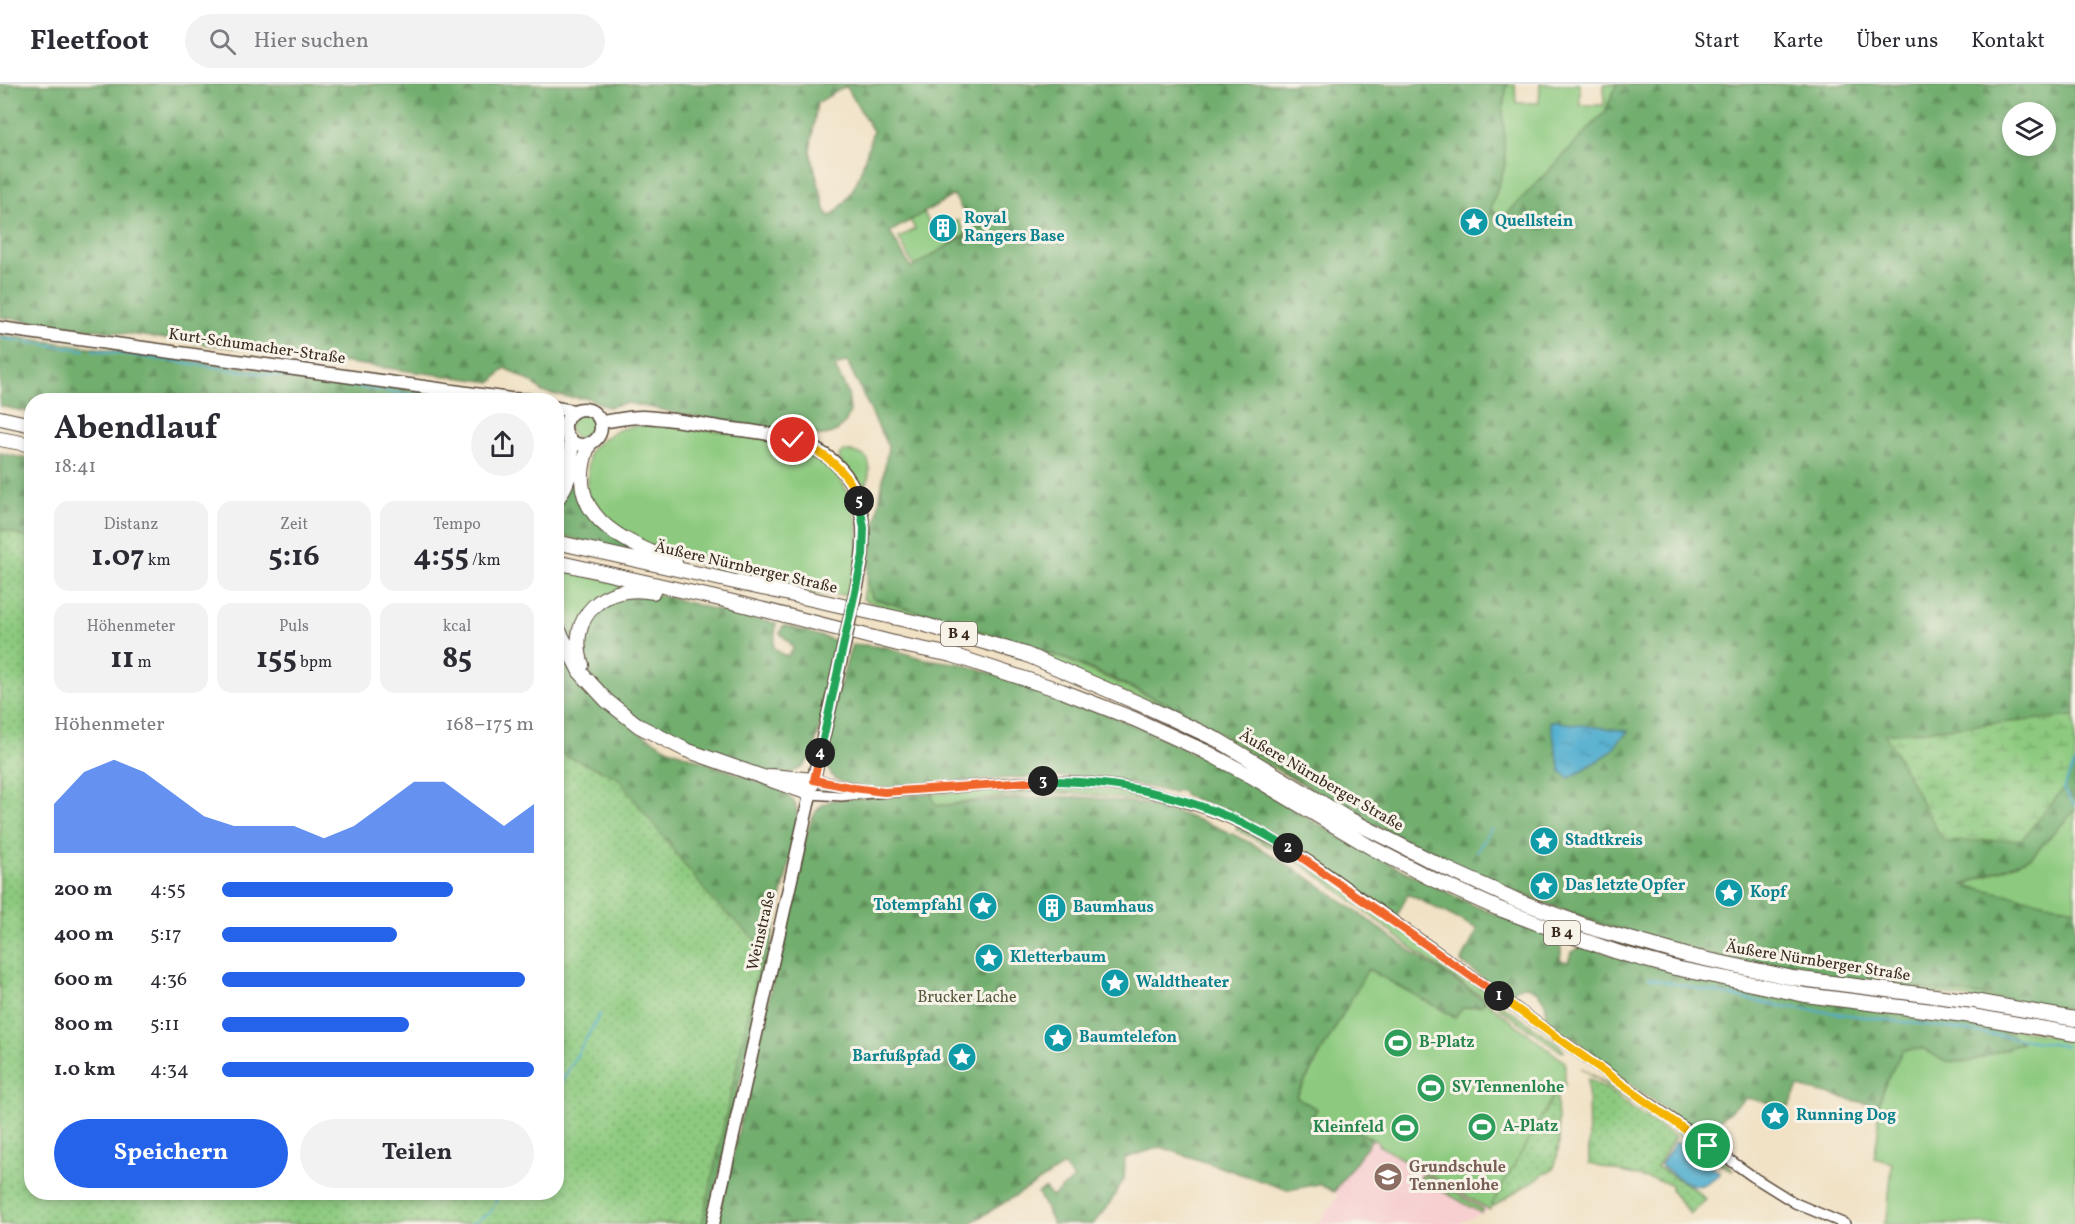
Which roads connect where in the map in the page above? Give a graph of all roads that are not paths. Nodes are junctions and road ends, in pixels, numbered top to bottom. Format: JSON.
{"nodes":[{"id":1,"x":0,"y":328,"type":"edge"},
{"id":2,"x":462,"y":393,"type":"edge"},
{"id":3,"x":564,"y":409,"type":"edge"},
{"id":4,"x":573,"y":411,"type":"junction"},
{"id":5,"x":0,"y":418,"type":"edge"},
{"id":6,"x":601,"y":422,"type":"junction"},
{"id":7,"x":24,"y":423,"type":"edge"},
{"id":8,"x":564,"y":429,"type":"edge"},
{"id":9,"x":0,"y":438,"type":"edge"},
{"id":10,"x":24,"y":444,"type":"edge"},
{"id":11,"x":589,"y":444,"type":"junction"},
{"id":12,"x":564,"y":487,"type":"edge"},
{"id":13,"x":564,"y":544,"type":"edge"},
{"id":14,"x":564,"y":564,"type":"edge"},
{"id":15,"x":707,"y":576,"type":"junction"},
{"id":16,"x":729,"y":601,"type":"junction"},
{"id":17,"x":564,"y":640,"type":"edge"},
{"id":18,"x":593,"y":688,"type":"junction"},
{"id":19,"x":748,"y":772,"type":"junction"},
{"id":20,"x":814,"y":780,"type":"junction"},
{"id":21,"x":884,"y":792,"type":"junction"},
{"id":22,"x":811,"y":794,"type":"junction"},
{"id":23,"x":2075,"y":1019,"type":"edge"},
{"id":24,"x":2075,"y":1034,"type":"edge"},
{"id":25,"x":713,"y":1224,"type":"edge"},
{"id":26,"x":1845,"y":1224,"type":"edge"}],
"edges":[{"from":1,"to":2,"type":"main road","name":"Kurt-Schumacher-Straße"},
{"from":3,"to":4,"type":"main road"},
{"from":4,"to":6,"type":"main road"},
{"from":4,"to":8,"type":"main road"},
{"from":5,"to":7,"type":"highway"},
{"from":6,"to":11,"type":"main road"},
{"from":6,"to":20,"type":"main road","name":"Weinstraße","bridge":true},
{"from":8,"to":11,"type":"main road"},
{"from":8,"to":12,"type":"highway"},
{"from":9,"to":10,"type":"highway"},
{"from":11,"to":15,"type":"highway"},
{"from":13,"to":15,"type":"highway","name":"Äußere Nürnberger Straße","number":"B 4"},
{"from":14,"to":16,"type":"highway","name":"Äußere Nürnberger Straße","number":"B 4"},
{"from":15,"to":23,"type":"highway","name":"Äußere Nürnberger Straße","number":"B 4"},
{"from":16,"to":18,"type":"highway"},
{"from":16,"to":24,"type":"highway","name":"Äußere Nürnberger Straße","number":"B 4"},
{"from":17,"to":18,"type":"highway"},
{"from":18,"to":19,"type":"highway"},
{"from":19,"to":20,"type":"highway"},
{"from":19,"to":22,"type":"highway"},
{"from":20,"to":21,"type":"street"},
{"from":20,"to":22,"type":"main road","name":"Weinstraße"},
{"from":21,"to":22,"type":"street"},
{"from":21,"to":26,"type":"street"},
{"from":22,"to":25,"type":"main road","name":"Weinstraße"}]}
